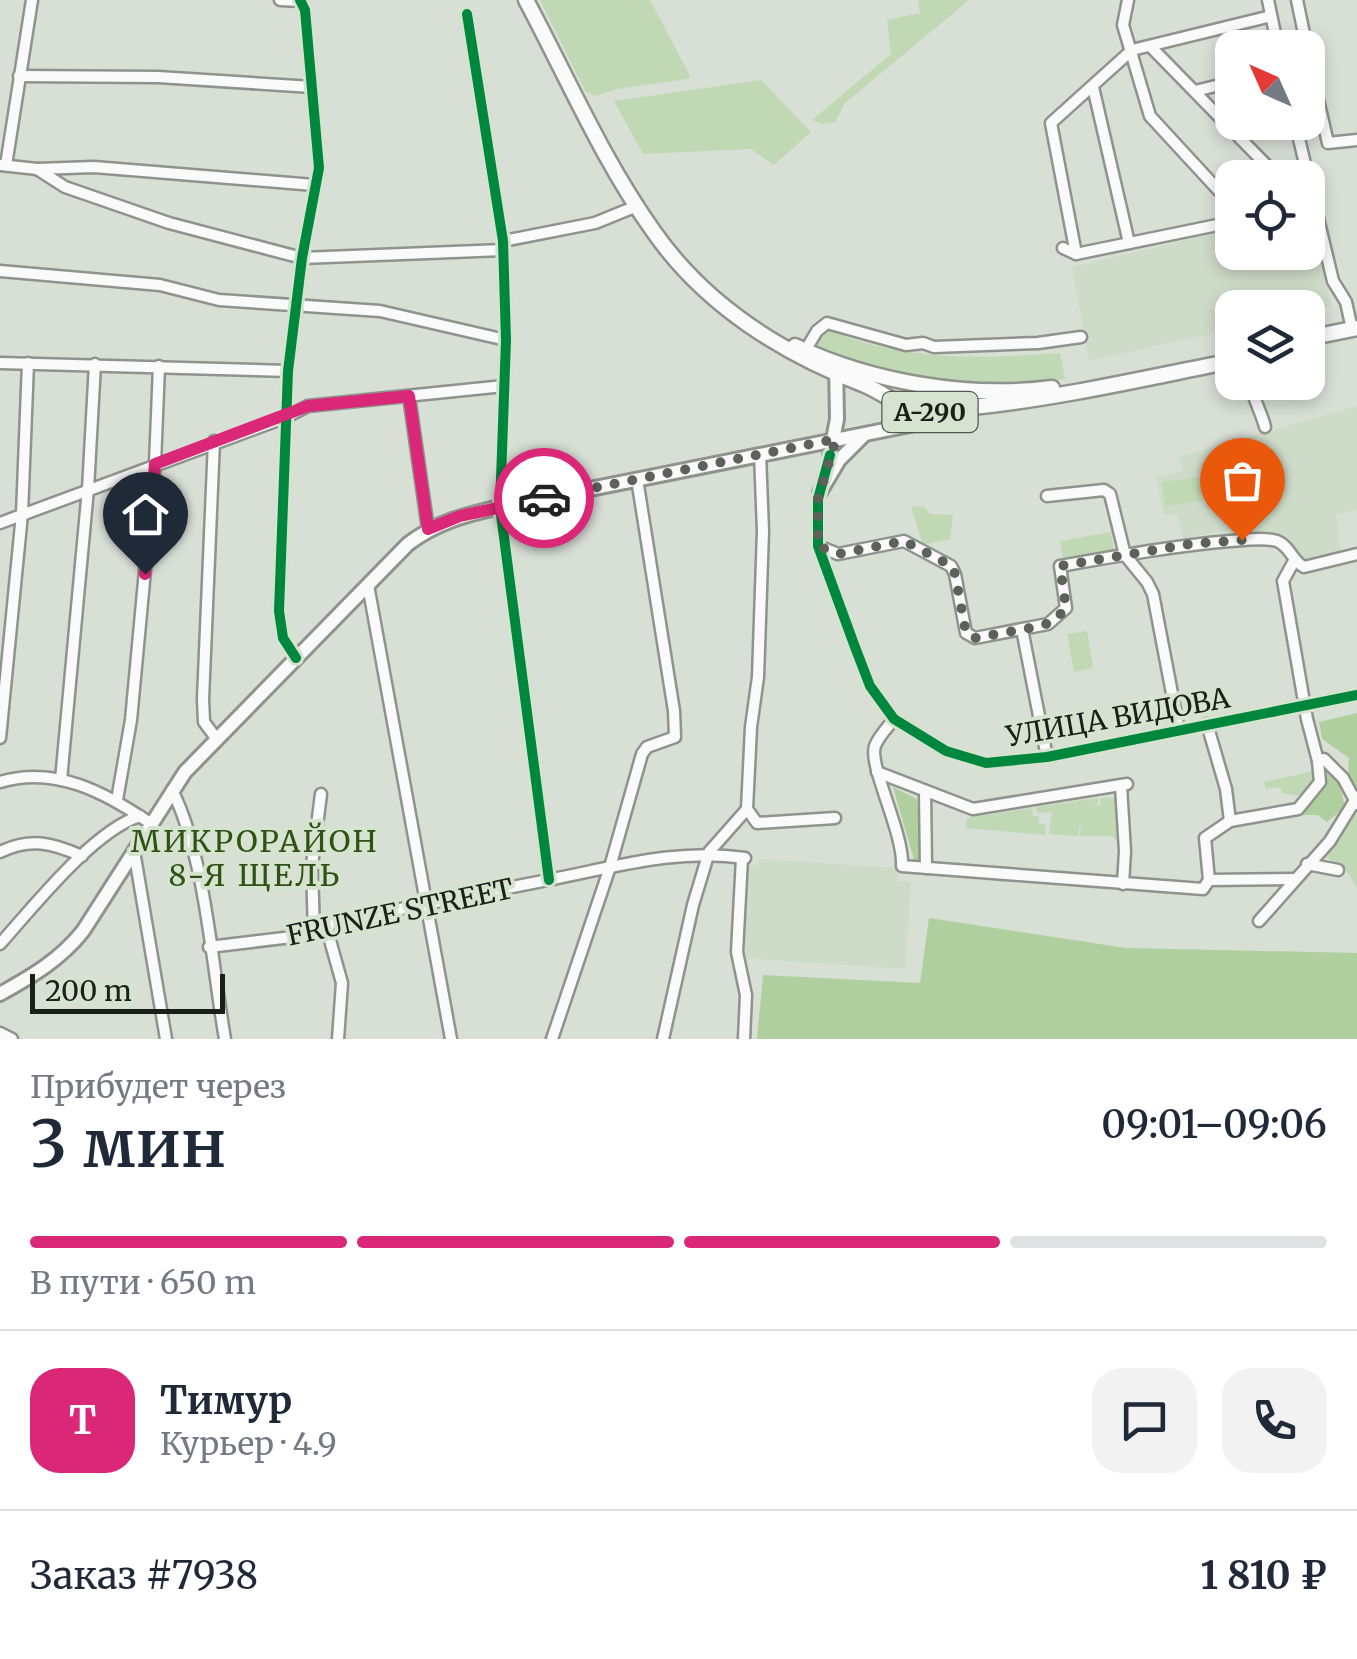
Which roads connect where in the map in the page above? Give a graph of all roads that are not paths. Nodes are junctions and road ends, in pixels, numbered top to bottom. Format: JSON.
{"nodes":[{"id":1,"x":32,"y":0,"type":"edge"},
{"id":2,"x":280,"y":0,"type":"edge"},
{"id":3,"x":526,"y":0,"type":"edge"},
{"id":4,"x":1128,"y":0,"type":"edge"},
{"id":5,"x":1268,"y":0,"type":"edge"},
{"id":6,"x":1297,"y":0,"type":"edge"},
{"id":7,"x":301,"y":1,"type":"edge"},
{"id":8,"x":467,"y":14,"type":"dead end"},
{"id":9,"x":1271,"y":16,"type":"junction"},
{"id":10,"x":1274,"y":30,"type":"edge"},
{"id":11,"x":1303,"y":30,"type":"edge"},
{"id":12,"x":1150,"y":46,"type":"junction"},
{"id":13,"x":1132,"y":50,"type":"junction"},
{"id":14,"x":19,"y":76,"type":"junction"},
{"id":15,"x":1215,"y":86,"type":"edge"},
{"id":16,"x":312,"y":87,"type":"junction"},
{"id":17,"x":1093,"y":87,"type":"junction"},
{"id":18,"x":1194,"y":91,"type":"junction"},
{"id":19,"x":1325,"y":132,"type":"edge"},
{"id":20,"x":1357,"y":140,"type":"edge"},
{"id":21,"x":1261,"y":160,"type":"edge"},
{"id":22,"x":3,"y":165,"type":"edge"},
{"id":23,"x":42,"y":171,"type":"junction"},
{"id":24,"x":314,"y":184,"type":"junction"},
{"id":25,"x":1215,"y":187,"type":"edge"},
{"id":26,"x":637,"y":206,"type":"junction"},
{"id":27,"x":1215,"y":226,"type":"edge"},
{"id":28,"x":1130,"y":243,"type":"junction"},
{"id":29,"x":503,"y":245,"type":"junction"},
{"id":30,"x":1062,"y":248,"type":"dead end"},
{"id":31,"x":1325,"y":252,"type":"edge"},
{"id":32,"x":1076,"y":254,"type":"junction"},
{"id":33,"x":302,"y":258,"type":"junction"},
{"id":34,"x":0,"y":271,"type":"edge"},
{"id":35,"x":298,"y":306,"type":"junction"},
{"id":36,"x":753,"y":328,"type":"junction"},
{"id":37,"x":1355,"y":331,"type":"edge"},
{"id":38,"x":1325,"y":335,"type":"edge"},
{"id":39,"x":1081,"y":337,"type":"dead end"},
{"id":40,"x":506,"y":340,"type":"junction"},
{"id":41,"x":1325,"y":341,"type":"edge"},
{"id":42,"x":805,"y":350,"type":"junction"},
{"id":43,"x":1215,"y":358,"type":"edge"},
{"id":44,"x":0,"y":363,"type":"edge"},
{"id":45,"x":28,"y":363,"type":"junction"},
{"id":46,"x":95,"y":364,"type":"junction"},
{"id":47,"x":1215,"y":364,"type":"edge"},
{"id":48,"x":160,"y":366,"type":"junction"},
{"id":49,"x":816,"y":366,"type":"junction"},
{"id":50,"x":836,"y":368,"type":"junction"},
{"id":51,"x":288,"y":371,"type":"junction"},
{"id":52,"x":504,"y":386,"type":"junction"},
{"id":53,"x":831,"y":393,"type":"junction"},
{"id":54,"x":409,"y":396,"type":"junction"},
{"id":55,"x":895,"y":399,"type":"junction"},
{"id":56,"x":1253,"y":400,"type":"edge"},
{"id":57,"x":1031,"y":401,"type":"junction"},
{"id":58,"x":284,"y":418,"type":"junction"},
{"id":59,"x":1265,"y":427,"type":"dead end"},
{"id":60,"x":890,"y":428,"type":"junction"},
{"id":61,"x":869,"y":432,"type":"junction"},
{"id":62,"x":833,"y":439,"type":"junction"},
{"id":63,"x":214,"y":442,"type":"junction"},
{"id":64,"x":760,"y":454,"type":"junction"},
{"id":65,"x":830,"y":455,"type":"joint"},
{"id":66,"x":155,"y":464,"type":"junction"},
{"id":67,"x":637,"y":478,"type":"junction"},
{"id":68,"x":88,"y":489,"type":"junction"},
{"id":69,"x":820,"y":492,"type":"junction"},
{"id":70,"x":1047,"y":496,"type":"dead end"},
{"id":71,"x":500,"y":508,"type":"junction"},
{"id":72,"x":22,"y":514,"type":"junction"},
{"id":73,"x":0,"y":523,"type":"edge"},
{"id":74,"x":428,"y":529,"type":"junction"},
{"id":75,"x":818,"y":546,"type":"junction"},
{"id":76,"x":1357,"y":554,"type":"edge"},
{"id":77,"x":1125,"y":555,"type":"junction"},
{"id":78,"x":1294,"y":560,"type":"junction"},
{"id":79,"x":368,"y":585,"type":"junction"},
{"id":80,"x":1022,"y":629,"type":"junction"},
{"id":81,"x":296,"y":658,"type":"junction"},
{"id":82,"x":1357,"y":695,"type":"edge"},
{"id":83,"x":1305,"y":704,"type":"junction"},
{"id":84,"x":894,"y":719,"type":"junction"},
{"id":85,"x":1207,"y":724,"type":"junction"},
{"id":86,"x":1179,"y":730,"type":"junction"},
{"id":87,"x":0,"y":738,"type":"edge"},
{"id":88,"x":216,"y":738,"type":"junction"},
{"id":89,"x":1047,"y":757,"type":"junction"},
{"id":90,"x":1318,"y":761,"type":"junction"},
{"id":91,"x":877,"y":772,"type":"junction"},
{"id":92,"x":61,"y":780,"type":"junction"},
{"id":93,"x":0,"y":782,"type":"edge"},
{"id":94,"x":172,"y":790,"type":"junction"},
{"id":95,"x":926,"y":791,"type":"junction"},
{"id":96,"x":321,"y":794,"type":"dead end"},
{"id":97,"x":116,"y":800,"type":"junction"},
{"id":98,"x":1356,"y":801,"type":"edge"},
{"id":99,"x":747,"y":809,"type":"junction"},
{"id":100,"x":835,"y":818,"type":"dead end"},
{"id":101,"x":145,"y":820,"type":"junction"},
{"id":102,"x":1230,"y":821,"type":"junction"},
{"id":103,"x":134,"y":850,"type":"junction"},
{"id":104,"x":0,"y":852,"type":"edge"},
{"id":105,"x":709,"y":852,"type":"junction"},
{"id":106,"x":82,"y":856,"type":"junction"},
{"id":107,"x":1307,"y":864,"type":"junction"},
{"id":108,"x":610,"y":867,"type":"junction"},
{"id":109,"x":921,"y":868,"type":"junction"},
{"id":110,"x":1338,"y":870,"type":"dead end"},
{"id":111,"x":1295,"y":879,"type":"junction"},
{"id":112,"x":549,"y":880,"type":"junction"},
{"id":113,"x":1209,"y":880,"type":"junction"},
{"id":114,"x":1122,"y":884,"type":"junction"},
{"id":115,"x":427,"y":903,"type":"junction"},
{"id":116,"x":1259,"y":921,"type":"dead end"},
{"id":117,"x":328,"y":933,"type":"junction"},
{"id":118,"x":314,"y":934,"type":"junction"},
{"id":119,"x":0,"y":944,"type":"edge"},
{"id":120,"x":210,"y":947,"type":"junction"},
{"id":121,"x":0,"y":994,"type":"edge"},
{"id":122,"x":0,"y":1033,"type":"edge"},
{"id":123,"x":12,"y":1039,"type":"edge"},
{"id":124,"x":166,"y":1039,"type":"edge"},
{"id":125,"x":225,"y":1039,"type":"edge"},
{"id":126,"x":338,"y":1039,"type":"edge"},
{"id":127,"x":451,"y":1039,"type":"edge"},
{"id":128,"x":552,"y":1039,"type":"edge"},
{"id":129,"x":662,"y":1039,"type":"edge"},
{"id":130,"x":744,"y":1039,"type":"edge"}],
"edges":[{"from":1,"to":14,"type":"street"},
{"from":2,"to":7,"type":"street"},
{"from":3,"to":26,"type":"highway","number":"А-290"},
{"from":4,"to":13,"type":"street"},
{"from":5,"to":9,"type":"street"},
{"from":6,"to":11,"type":"street"},
{"from":7,"to":16,"type":"street"},
{"from":8,"to":29,"type":"street"},
{"from":9,"to":10,"type":"street"},
{"from":9,"to":12,"type":"street"},
{"from":12,"to":13,"type":"street"},
{"from":12,"to":18,"type":"street"},
{"from":13,"to":17,"type":"street"},
{"from":13,"to":25,"type":"street"},
{"from":14,"to":16,"type":"street"},
{"from":14,"to":22,"type":"street"},
{"from":15,"to":18,"type":"street"},
{"from":16,"to":24,"type":"street"},
{"from":17,"to":28,"type":"street"},
{"from":17,"to":32,"type":"street"},
{"from":18,"to":21,"type":"street"},
{"from":19,"to":20,"type":"street"},
{"from":22,"to":23,"type":"street"},
{"from":23,"to":24,"type":"street"},
{"from":23,"to":33,"type":"street"},
{"from":24,"to":33,"type":"street"},
{"from":26,"to":29,"type":"street"},
{"from":26,"to":36,"type":"highway","number":"А-290"},
{"from":27,"to":28,"type":"street"},
{"from":28,"to":32,"type":"street"},
{"from":29,"to":33,"type":"street"},
{"from":29,"to":40,"type":"street"},
{"from":30,"to":32,"type":"street"},
{"from":31,"to":37,"type":"street"},
{"from":33,"to":35,"type":"street"},
{"from":34,"to":35,"type":"street"},
{"from":35,"to":40,"type":"street"},
{"from":35,"to":51,"type":"street"},
{"from":36,"to":42,"type":"highway","number":"А-290"},
{"from":36,"to":49,"type":"highway","number":"А-290"},
{"from":37,"to":38,"type":"highway"},
{"from":37,"to":41,"type":"highway"},
{"from":39,"to":42,"type":"street"},
{"from":40,"to":52,"type":"street"},
{"from":42,"to":50,"type":"highway","number":"А-290"},
{"from":43,"to":50,"type":"highway","number":"А-290"},
{"from":44,"to":45,"type":"street"},
{"from":45,"to":46,"type":"street"},
{"from":45,"to":72,"type":"street"},
{"from":46,"to":48,"type":"street"},
{"from":46,"to":68,"type":"street"},
{"from":47,"to":57,"type":"highway"},
{"from":48,"to":51,"type":"street"},
{"from":48,"to":66,"type":"street"},
{"from":49,"to":50,"type":"highway","number":"А-290"},
{"from":49,"to":53,"type":"main road"},
{"from":50,"to":53,"type":"main road"},
{"from":50,"to":55,"type":"highway","number":"А-290"},
{"from":50,"to":62,"type":"main road"},
{"from":51,"to":58,"type":"street"},
{"from":52,"to":54,"type":"street"},
{"from":52,"to":71,"type":"street"},
{"from":53,"to":62,"type":"main road"},
{"from":54,"to":58,"type":"street"},
{"from":54,"to":74,"type":"street"},
{"from":55,"to":57,"type":"highway","number":"А-290"},
{"from":55,"to":60,"type":"main road"},
{"from":56,"to":59,"type":"street"},
{"from":57,"to":60,"type":"main road"},
{"from":58,"to":63,"type":"street"},
{"from":58,"to":81,"type":"street"},
{"from":60,"to":61,"type":"main road"},
{"from":61,"to":62,"type":"main road"},
{"from":61,"to":69,"type":"main road"},
{"from":62,"to":64,"type":"main road"},
{"from":62,"to":65,"type":"main road","name":"УЛИЦА ВИДОВА"},
{"from":63,"to":66,"type":"street"},
{"from":63,"to":88,"type":"street"},
{"from":64,"to":67,"type":"main road"},
{"from":64,"to":99,"type":"street"},
{"from":65,"to":69,"type":"street","name":"УЛИЦА ВИДОВА"},
{"from":66,"to":68,"type":"street"},
{"from":66,"to":97,"type":"street"},
{"from":67,"to":71,"type":"main road"},
{"from":67,"to":108,"type":"street"},
{"from":68,"to":72,"type":"street"},
{"from":68,"to":92,"type":"street"},
{"from":69,"to":75,"type":"street","name":"УЛИЦА ВИДОВА"},
{"from":70,"to":77,"type":"street"},
{"from":71,"to":74,"type":"main road"},
{"from":71,"to":112,"type":"street"},
{"from":72,"to":73,"type":"street"},
{"from":72,"to":87,"type":"street"},
{"from":74,"to":79,"type":"main road"},
{"from":75,"to":80,"type":"street"},
{"from":75,"to":84,"type":"street","name":"УЛИЦА ВИДОВА"},
{"from":76,"to":78,"type":"street"},
{"from":77,"to":78,"type":"street"},
{"from":77,"to":80,"type":"street"},
{"from":77,"to":86,"type":"street"},
{"from":78,"to":83,"type":"street"},
{"from":79,"to":81,"type":"main road"},
{"from":79,"to":115,"type":"street"},
{"from":80,"to":89,"type":"street"},
{"from":81,"to":88,"type":"main road"},
{"from":82,"to":83,"type":"street","name":"УЛИЦА ВИДОВА"},
{"from":83,"to":85,"type":"street","name":"УЛИЦА ВИДОВА"},
{"from":83,"to":90,"type":"street"},
{"from":84,"to":89,"type":"street","name":"УЛИЦА ВИДОВА"},
{"from":84,"to":91,"type":"street"},
{"from":85,"to":86,"type":"street","name":"УЛИЦА ВИДОВА"},
{"from":85,"to":102,"type":"street"},
{"from":86,"to":89,"type":"street","name":"УЛИЦА ВИДОВА"},
{"from":88,"to":94,"type":"main road"},
{"from":90,"to":98,"type":"street"},
{"from":90,"to":102,"type":"street"},
{"from":91,"to":95,"type":"street"},
{"from":91,"to":109,"type":"street"},
{"from":92,"to":93,"type":"street"},
{"from":92,"to":97,"type":"street"},
{"from":94,"to":101,"type":"main road"},
{"from":94,"to":120,"type":"street"},
{"from":95,"to":109,"type":"street"},
{"from":95,"to":114,"type":"street"},
{"from":96,"to":118,"type":"street"},
{"from":97,"to":101,"type":"street"},
{"from":98,"to":107,"type":"street"},
{"from":99,"to":100,"type":"street"},
{"from":99,"to":105,"type":"street"},
{"from":101,"to":103,"type":"main road"},
{"from":101,"to":106,"type":"street"},
{"from":102,"to":113,"type":"street"},
{"from":103,"to":121,"type":"main road"},
{"from":103,"to":124,"type":"street"},
{"from":104,"to":106,"type":"street"},
{"from":105,"to":108,"type":"street","name":"FRUNZE STREET"},
{"from":105,"to":129,"type":"street"},
{"from":105,"to":130,"type":"street","name":"FRUNZE STREET"},
{"from":106,"to":119,"type":"street"},
{"from":107,"to":110,"type":"street"},
{"from":107,"to":111,"type":"street"},
{"from":108,"to":112,"type":"street","name":"FRUNZE STREET"},
{"from":108,"to":128,"type":"street"},
{"from":109,"to":114,"type":"street"},
{"from":111,"to":113,"type":"street"},
{"from":111,"to":116,"type":"street"},
{"from":112,"to":115,"type":"street","name":"FRUNZE STREET"},
{"from":113,"to":114,"type":"street"},
{"from":115,"to":117,"type":"street","name":"FRUNZE STREET"},
{"from":115,"to":127,"type":"street"},
{"from":117,"to":118,"type":"street","name":"FRUNZE STREET"},
{"from":117,"to":126,"type":"street"},
{"from":118,"to":120,"type":"street","name":"FRUNZE STREET"},
{"from":120,"to":125,"type":"street"},
{"from":122,"to":123,"type":"street"}]}
